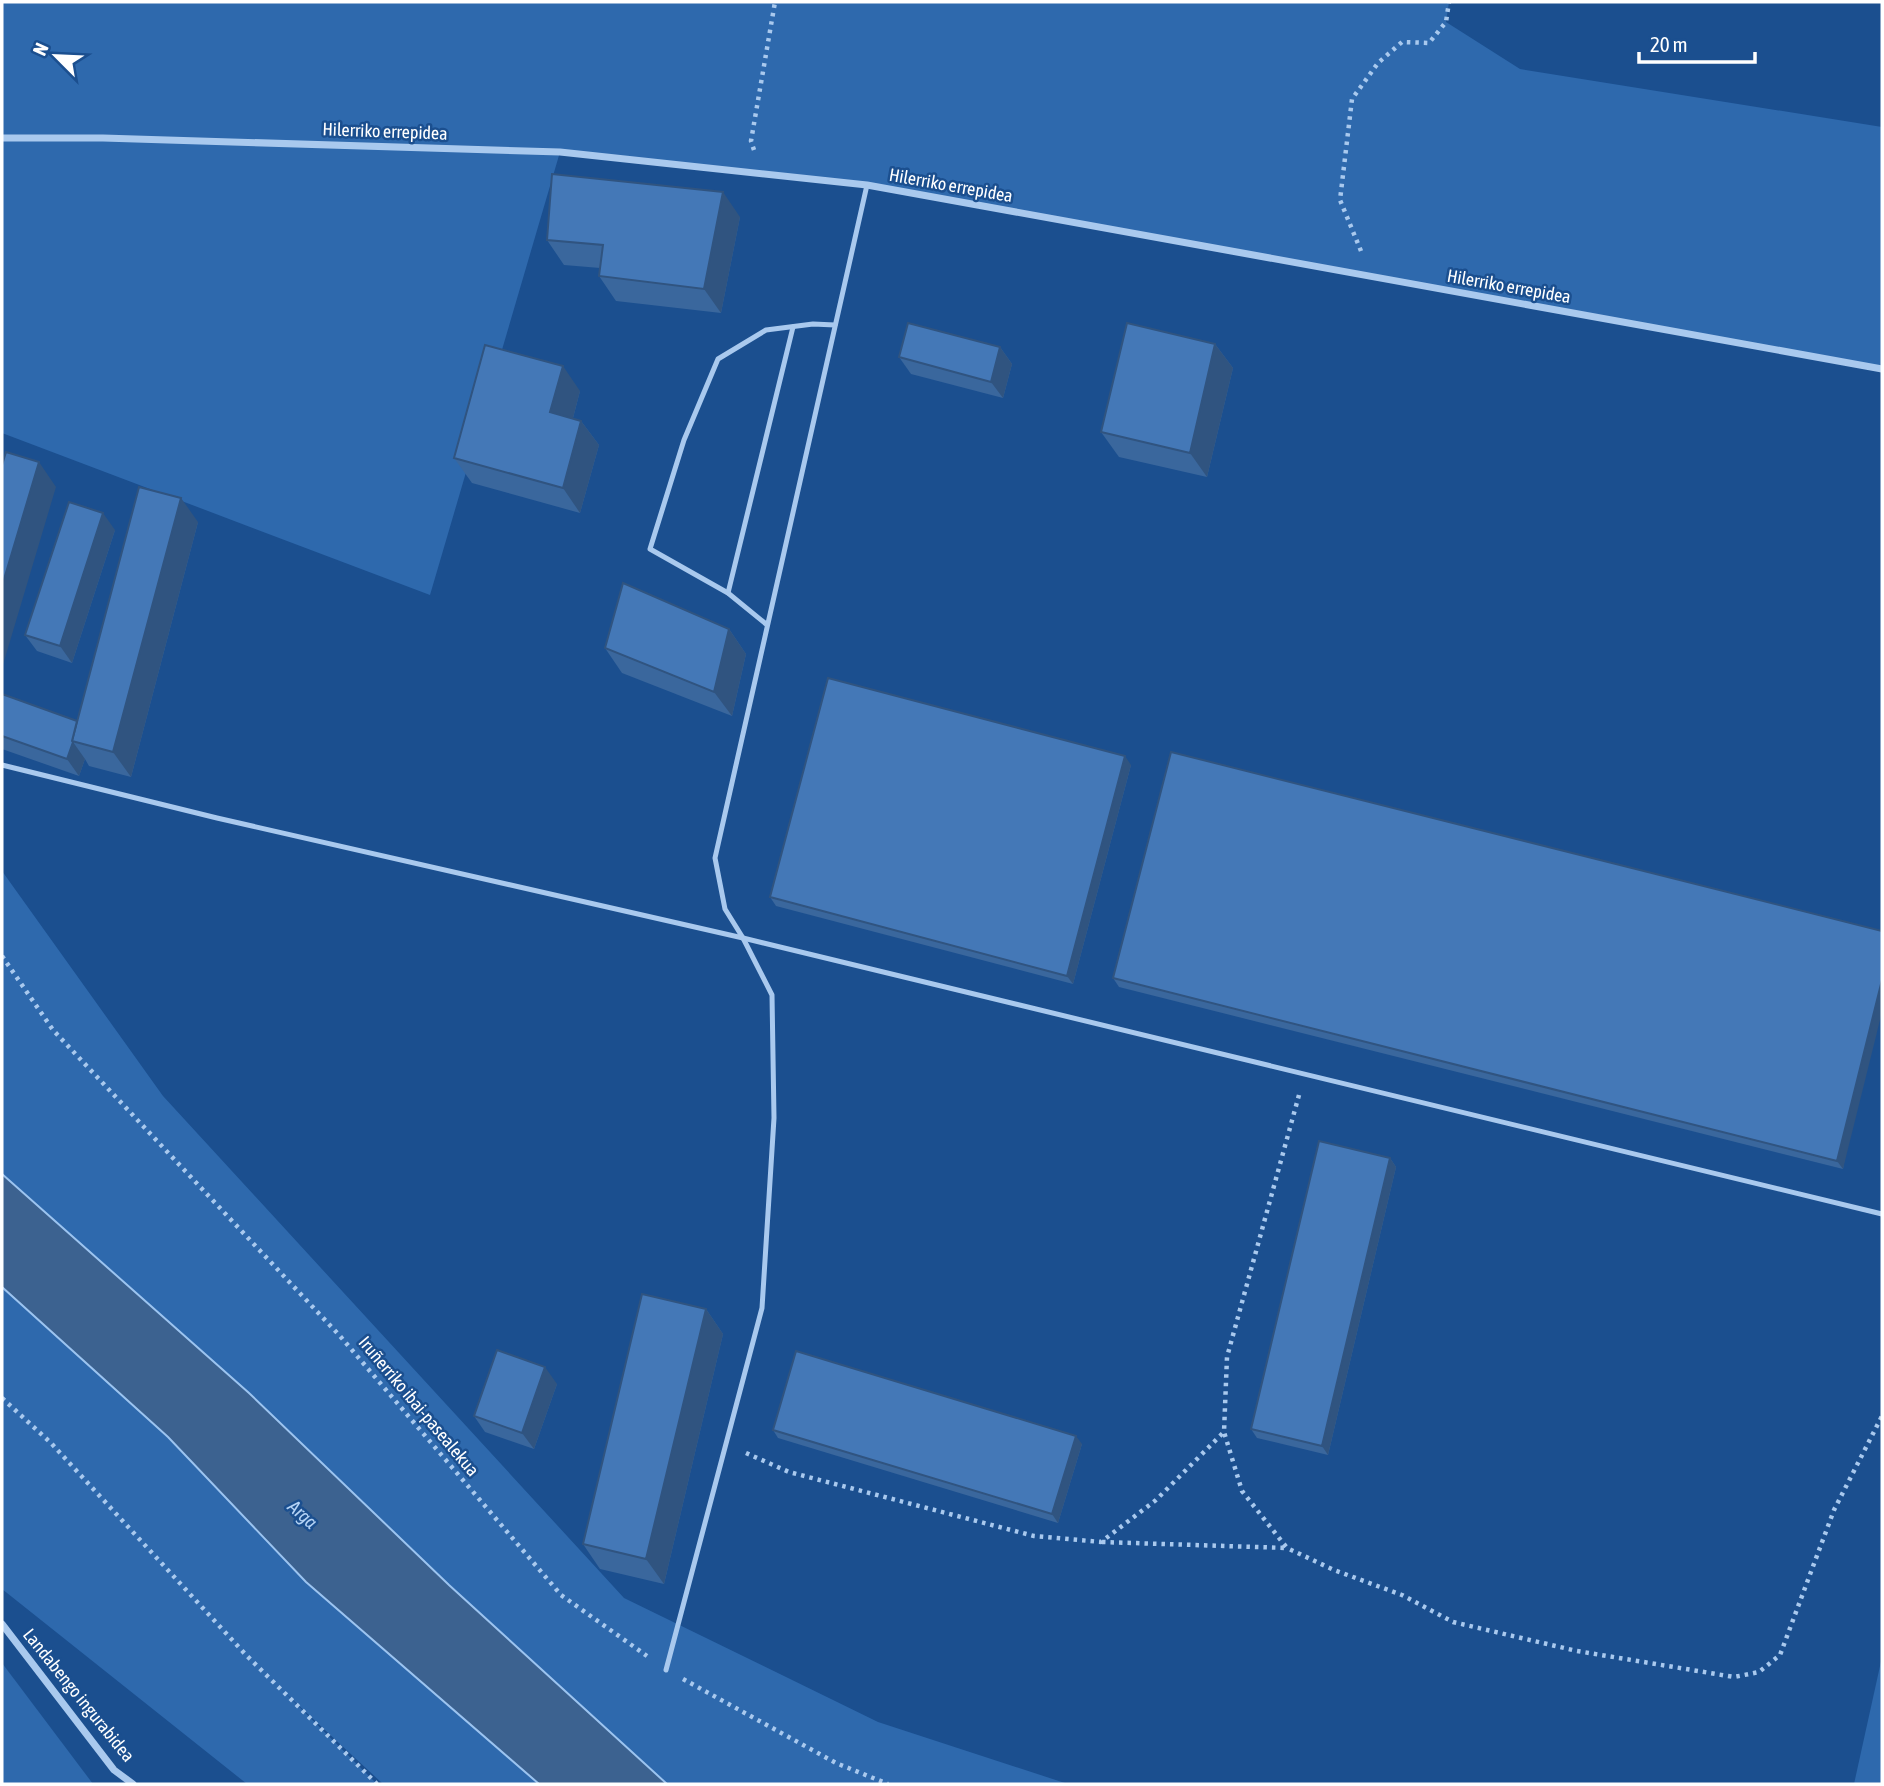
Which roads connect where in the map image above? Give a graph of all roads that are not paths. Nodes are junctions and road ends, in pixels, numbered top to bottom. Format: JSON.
{"nodes":[{"id":1,"x":2,"y":138,"type":"edge"},
{"id":2,"x":866,"y":185,"type":"junction"},
{"id":3,"x":835,"y":325,"type":"junction"},
{"id":4,"x":793,"y":327,"type":"junction"},
{"id":5,"x":1882,"y":369,"type":"edge"},
{"id":6,"x":728,"y":593,"type":"junction"},
{"id":7,"x":766,"y":624,"type":"junction"},
{"id":8,"x":2,"y":765,"type":"edge"},
{"id":9,"x":743,"y":938,"type":"junction"},
{"id":10,"x":1882,"y":1214,"type":"edge"},
{"id":11,"x":2,"y":1624,"type":"edge"},
{"id":12,"x":666,"y":1670,"type":"road end"},
{"id":13,"x":133,"y":1784,"type":"edge"}],
"edges":[{"from":1,"to":2,"type":"street","name":"Hilerriko errepidea"},
{"from":2,"to":3,"type":"lane"},
{"from":2,"to":5,"type":"street","name":"Hilerriko errepidea"},
{"from":3,"to":4,"type":"lane"},
{"from":3,"to":7,"type":"lane"},
{"from":4,"to":6,"type":"lane"},
{"from":4,"to":6,"type":"lane"},
{"from":6,"to":7,"type":"lane"},
{"from":7,"to":9,"type":"lane"},
{"from":8,"to":9,"type":"lane"},
{"from":9,"to":10,"type":"lane"},
{"from":9,"to":12,"type":"lane"},
{"from":11,"to":13,"type":"street","name":"Landabengo ingurabidea"}]}
